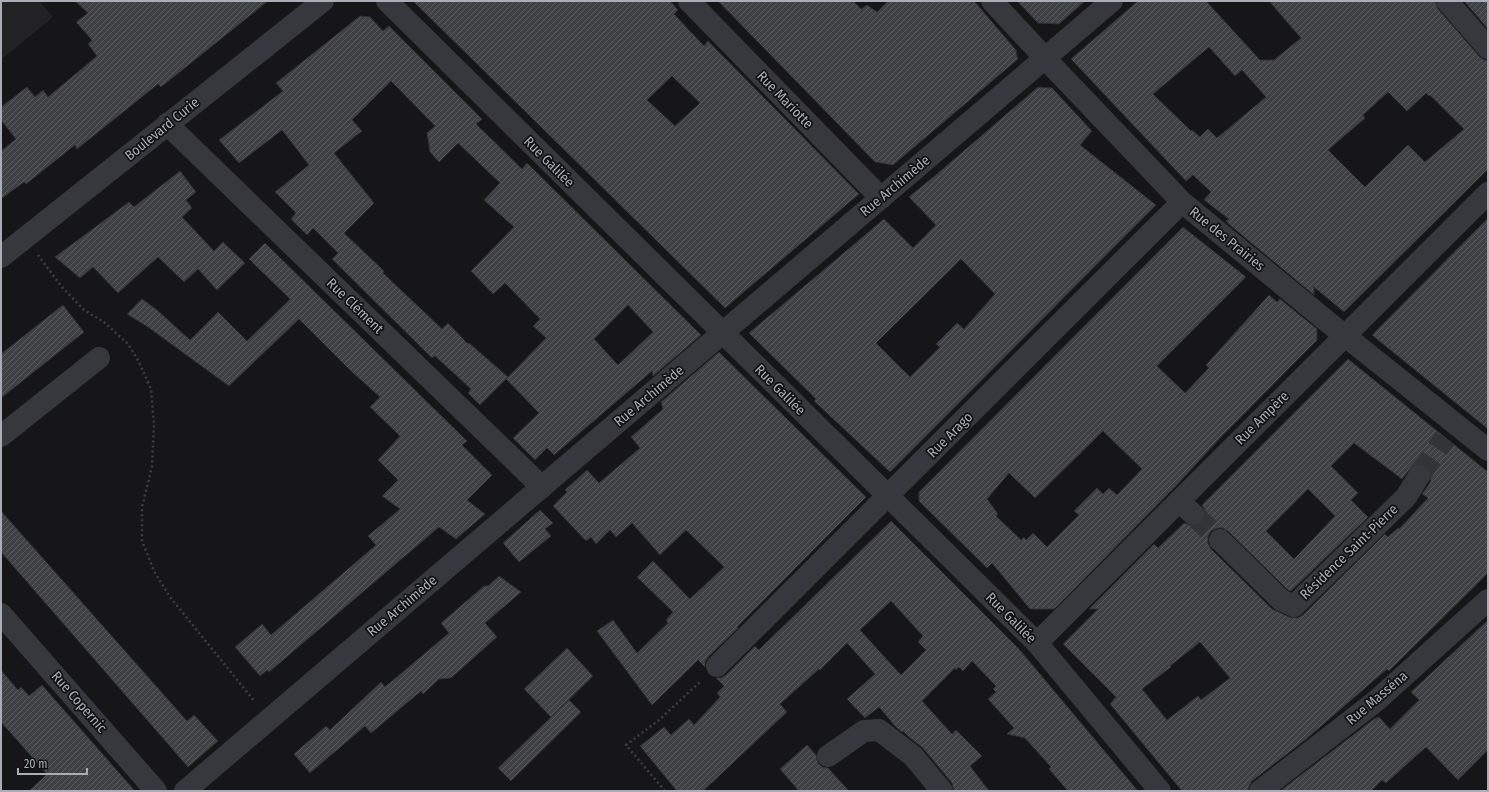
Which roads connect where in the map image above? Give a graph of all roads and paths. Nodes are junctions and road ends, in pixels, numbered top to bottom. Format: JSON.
{"nodes":[{"id":1,"x":323,"y":1,"type":"edge"},
{"id":2,"x":386,"y":1,"type":"edge"},
{"id":3,"x":689,"y":1,"type":"edge"},
{"id":4,"x":992,"y":1,"type":"edge"},
{"id":5,"x":1112,"y":1,"type":"edge"},
{"id":6,"x":1447,"y":1,"type":"edge"},
{"id":7,"x":1488,"y":48,"type":"edge"},
{"id":8,"x":1045,"y":58,"type":"junction"},
{"id":9,"x":167,"y":124,"type":"junction"},
{"id":10,"x":1488,"y":193,"type":"edge"},
{"id":11,"x":881,"y":198,"type":"junction"},
{"id":12,"x":1182,"y":202,"type":"junction"},
{"id":13,"x":25,"y":237,"type":"junction"},
{"id":14,"x":1,"y":257,"type":"edge"},
{"id":15,"x":722,"y":334,"type":"junction"},
{"id":16,"x":1345,"y":336,"type":"junction"},
{"id":17,"x":99,"y":358,"type":"dead end"},
{"id":18,"x":1,"y":436,"type":"edge"},
{"id":19,"x":1488,"y":450,"type":"edge"},
{"id":20,"x":1419,"y":476,"type":"tunnel mouth"},
{"id":21,"x":542,"y":487,"type":"junction"},
{"id":22,"x":888,"y":496,"type":"junction"},
{"id":23,"x":1220,"y":540,"type":"tunnel mouth"},
{"id":24,"x":1488,"y":600,"type":"edge"},
{"id":25,"x":1,"y":614,"type":"edge"},
{"id":26,"x":1037,"y":643,"type":"junction"},
{"id":27,"x":717,"y":666,"type":"joint"},
{"id":28,"x":269,"y":719,"type":"junction"},
{"id":29,"x":828,"y":756,"type":"dead end"},
{"id":30,"x":156,"y":791,"type":"edge"},
{"id":31,"x":185,"y":791,"type":"edge"},
{"id":32,"x":665,"y":791,"type":"edge"},
{"id":33,"x":942,"y":791,"type":"edge"},
{"id":34,"x":1160,"y":791,"type":"edge"},
{"id":35,"x":1260,"y":791,"type":"edge"}],
"edges":[{"from":1,"to":9,"type":"street","name":"Boulevard Curie"},
{"from":2,"to":15,"type":"street","name":"Rue Galilée"},
{"from":3,"to":11,"type":"street","name":"Rue Mariotte"},
{"from":4,"to":8,"type":"street","name":"Rue des Prairies"},
{"from":5,"to":8,"type":"street","name":"Rue Archimède"},
{"from":6,"to":7,"type":"street"},
{"from":8,"to":11,"type":"street","name":"Rue Archimède"},
{"from":8,"to":12,"type":"street","name":"Rue des Prairies"},
{"from":9,"to":13,"type":"street","name":"Boulevard Curie"},
{"from":9,"to":21,"type":"street","name":"Rue Clément"},
{"from":10,"to":16,"type":"street","name":"Rue Ampère"},
{"from":11,"to":15,"type":"street","name":"Rue Archimède"},
{"from":12,"to":16,"type":"street","name":"Rue des Prairies"},
{"from":12,"to":22,"type":"street","name":"Rue Arago"},
{"from":13,"to":14,"type":"street","name":"Boulevard Curie"},
{"from":13,"to":28,"type":"path"},
{"from":15,"to":21,"type":"street","name":"Rue Archimède"},
{"from":15,"to":22,"type":"street","name":"Rue Galilée"},
{"from":16,"to":19,"type":"street","name":"Rue des Prairies"},
{"from":16,"to":26,"type":"street","name":"Rue Ampère"},
{"from":17,"to":18,"type":"street"},
{"from":20,"to":23,"type":"street","name":"Résidence Saint-Pierre"},
{"from":21,"to":28,"type":"street","name":"Rue Archimède"},
{"from":22,"to":26,"type":"street","name":"Rue Galilée"},
{"from":22,"to":27,"type":"street","name":"Rue Arago"},
{"from":24,"to":35,"type":"street","name":"Rue Masséna"},
{"from":25,"to":30,"type":"street","name":"Rue Copernic"},
{"from":26,"to":34,"type":"street","name":"Rue Galilée"},
{"from":27,"to":32,"type":"path"},
{"from":28,"to":31,"type":"street","name":"Rue Archimède"},
{"from":29,"to":33,"type":"street"}]}
